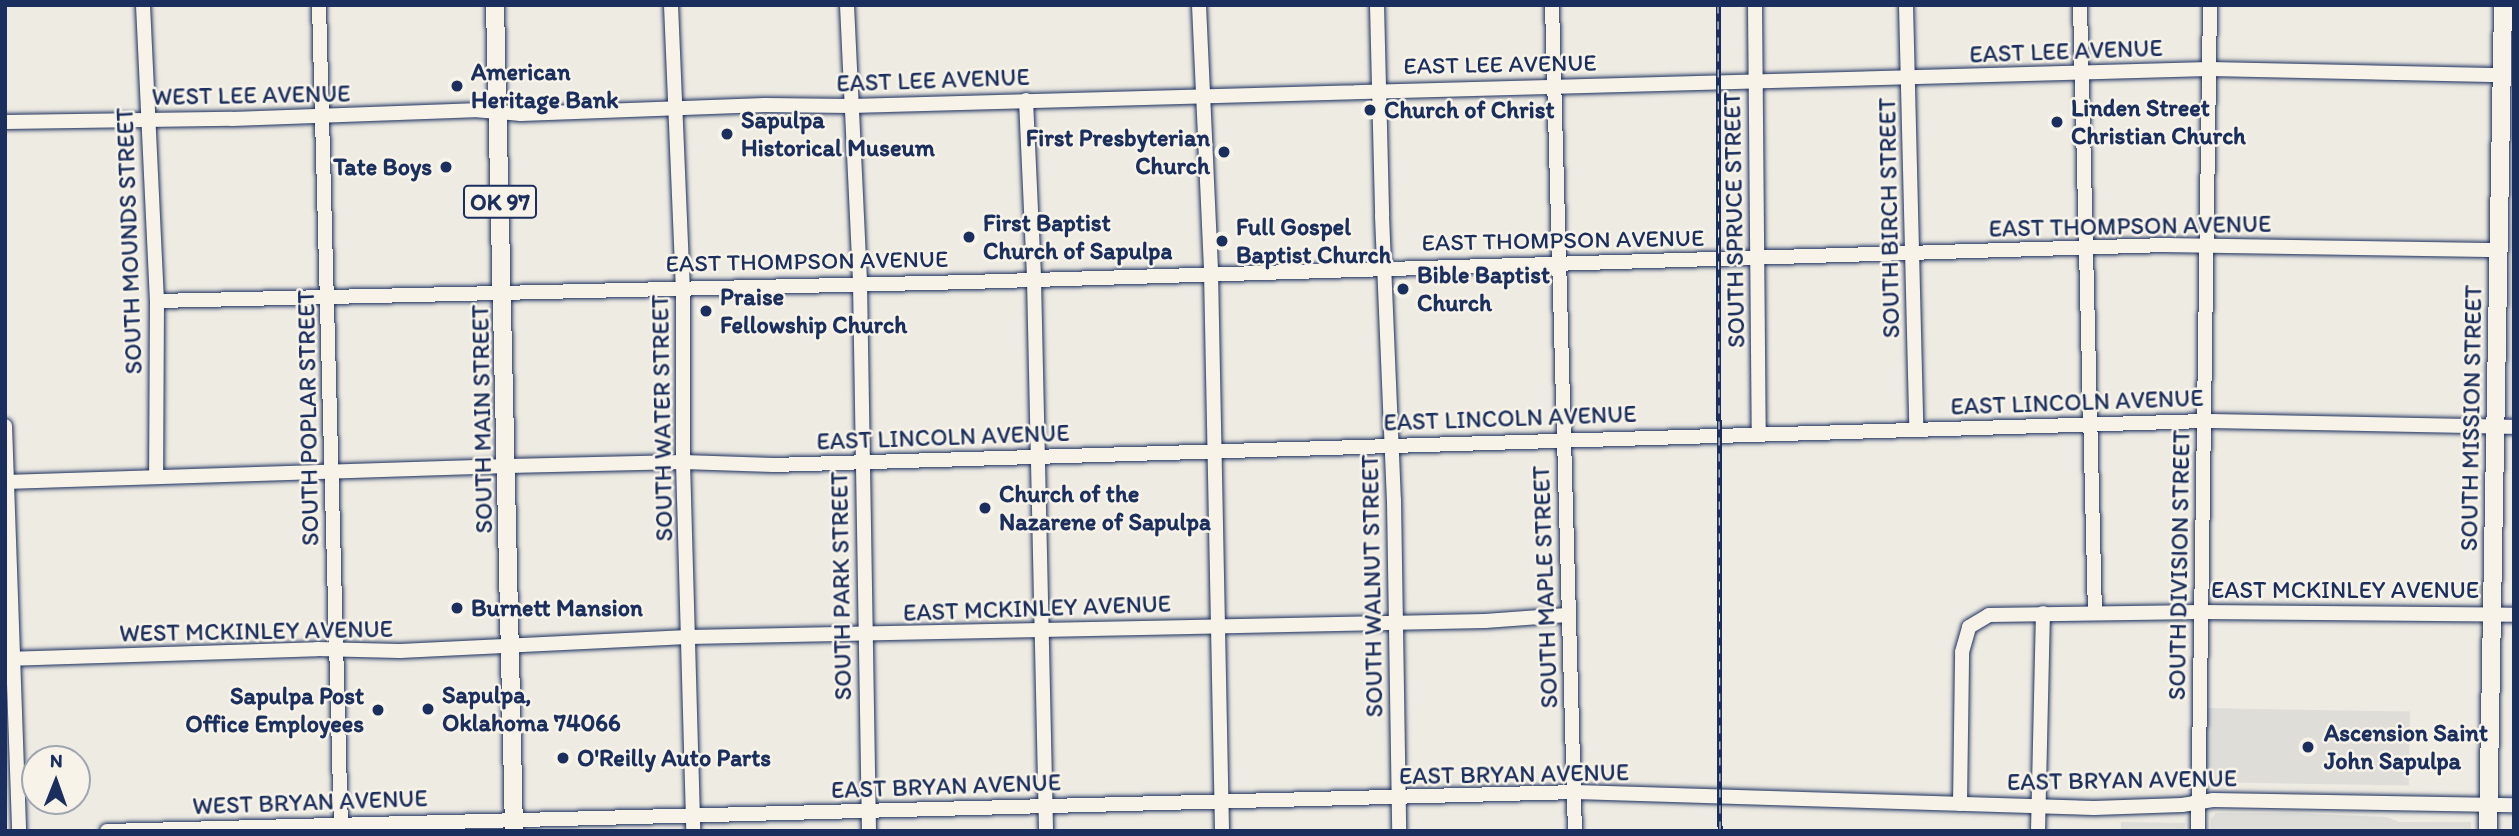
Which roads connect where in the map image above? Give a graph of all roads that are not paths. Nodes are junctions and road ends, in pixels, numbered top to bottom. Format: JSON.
{"nodes":[{"id":1,"x":143,"y":5,"type":"edge"},
{"id":2,"x":319,"y":5,"type":"edge"},
{"id":3,"x":495,"y":5,"type":"edge"},
{"id":4,"x":671,"y":5,"type":"edge"},
{"id":5,"x":847,"y":5,"type":"edge"},
{"id":6,"x":1199,"y":5,"type":"edge"},
{"id":7,"x":1377,"y":5,"type":"edge"},
{"id":8,"x":1552,"y":5,"type":"edge"},
{"id":9,"x":1755,"y":5,"type":"edge"},
{"id":10,"x":1906,"y":5,"type":"edge"},
{"id":11,"x":2080,"y":5,"type":"edge"},
{"id":12,"x":2210,"y":5,"type":"edge"},
{"id":13,"x":2503,"y":5,"type":"edge"},
{"id":14,"x":2209,"y":69,"type":"junction"},
{"id":15,"x":2082,"y":74,"type":"junction"},
{"id":16,"x":2503,"y":75,"type":"junction"},
{"id":17,"x":1909,"y":78,"type":"junction"},
{"id":18,"x":1755,"y":83,"type":"junction"},
{"id":19,"x":1555,"y":85,"type":"junction"},
{"id":20,"x":1380,"y":90,"type":"junction"},
{"id":21,"x":1201,"y":96,"type":"junction"},
{"id":22,"x":1026,"y":100,"type":"junction"},
{"id":23,"x":851,"y":106,"type":"junction"},
{"id":24,"x":674,"y":108,"type":"junction"},
{"id":25,"x":498,"y":112,"type":"junction"},
{"id":26,"x":321,"y":116,"type":"junction"},
{"id":27,"x":148,"y":120,"type":"junction"},
{"id":28,"x":5,"y":122,"type":"edge"},
{"id":29,"x":2207,"y":245,"type":"junction"},
{"id":30,"x":2087,"y":249,"type":"junction"},
{"id":31,"x":2498,"y":250,"type":"junction"},
{"id":32,"x":1912,"y":253,"type":"junction"},
{"id":33,"x":1757,"y":259,"type":"junction"},
{"id":34,"x":1560,"y":263,"type":"junction"},
{"id":35,"x":1384,"y":267,"type":"junction"},
{"id":36,"x":1211,"y":272,"type":"junction"},
{"id":37,"x":1034,"y":279,"type":"junction"},
{"id":38,"x":860,"y":283,"type":"junction"},
{"id":39,"x":683,"y":286,"type":"junction"},
{"id":40,"x":503,"y":292,"type":"junction"},
{"id":41,"x":329,"y":296,"type":"junction"},
{"id":42,"x":157,"y":300,"type":"junction"},
{"id":43,"x":2205,"y":421,"type":"junction"},
{"id":44,"x":5,"y":426,"type":"edge"},
{"id":45,"x":2092,"y":426,"type":"junction"},
{"id":46,"x":2495,"y":426,"type":"junction"},
{"id":47,"x":2514,"y":427,"type":"edge"},
{"id":48,"x":1916,"y":429,"type":"junction"},
{"id":49,"x":1759,"y":435,"type":"junction"},
{"id":50,"x":1563,"y":439,"type":"junction"},
{"id":51,"x":1392,"y":445,"type":"junction"},
{"id":52,"x":1212,"y":450,"type":"junction"},
{"id":53,"x":1038,"y":457,"type":"junction"},
{"id":54,"x":683,"y":462,"type":"junction"},
{"id":55,"x":862,"y":462,"type":"junction"},
{"id":56,"x":508,"y":466,"type":"junction"},
{"id":57,"x":332,"y":471,"type":"junction"},
{"id":58,"x":156,"y":476,"type":"junction"},
{"id":59,"x":6,"y":482,"type":"edge"},
{"id":60,"x":2201,"y":612,"type":"junction"},
{"id":61,"x":2043,"y":613,"type":"junction"},
{"id":62,"x":2095,"y":613,"type":"junction"},
{"id":63,"x":2492,"y":614,"type":"junction"},
{"id":64,"x":1567,"y":615,"type":"junction"},
{"id":65,"x":2514,"y":615,"type":"edge"},
{"id":66,"x":1396,"y":623,"type":"junction"},
{"id":67,"x":1217,"y":626,"type":"junction"},
{"id":68,"x":1040,"y":631,"type":"junction"},
{"id":69,"x":865,"y":635,"type":"junction"},
{"id":70,"x":688,"y":638,"type":"junction"},
{"id":71,"x":508,"y":648,"type":"junction"},
{"id":72,"x":335,"y":651,"type":"junction"},
{"id":73,"x":9,"y":659,"type":"edge"},
{"id":74,"x":1574,"y":792,"type":"junction"},
{"id":75,"x":1398,"y":798,"type":"junction"},
{"id":76,"x":1221,"y":802,"type":"junction"},
{"id":77,"x":2198,"y":803,"type":"junction"},
{"id":78,"x":1960,"y":804,"type":"junction"},
{"id":79,"x":2488,"y":804,"type":"junction"},
{"id":80,"x":2514,"y":805,"type":"edge"},
{"id":81,"x":1045,"y":806,"type":"junction"},
{"id":82,"x":2039,"y":806,"type":"junction"},
{"id":83,"x":868,"y":811,"type":"junction"},
{"id":84,"x":692,"y":814,"type":"junction"},
{"id":85,"x":514,"y":825,"type":"edge"},
{"id":86,"x":341,"y":827,"type":"edge"},
{"id":87,"x":19,"y":831,"type":"edge"},
{"id":88,"x":107,"y":831,"type":"edge"},
{"id":89,"x":693,"y":831,"type":"edge"},
{"id":90,"x":869,"y":831,"type":"edge"},
{"id":91,"x":1046,"y":831,"type":"edge"},
{"id":92,"x":1222,"y":831,"type":"edge"},
{"id":93,"x":1399,"y":831,"type":"edge"},
{"id":94,"x":1575,"y":831,"type":"edge"},
{"id":95,"x":2038,"y":831,"type":"edge"},
{"id":96,"x":2198,"y":831,"type":"edge"},
{"id":97,"x":2488,"y":831,"type":"edge"}],
"edges":[{"from":1,"to":27,"type":"street","name":"SOUTH MOUNDS STREET"},
{"from":2,"to":26,"type":"street","name":"SOUTH POPLAR STREET"},
{"from":3,"to":25,"type":"main road","name":"SOUTH MAIN STREET","number":"OK 97"},
{"from":4,"to":24,"type":"street","name":"SOUTH WATER STREET"},
{"from":5,"to":23,"type":"street","name":"SOUTH PARK STREET"},
{"from":6,"to":21,"type":"street"},
{"from":7,"to":20,"type":"street","name":"SOUTH WALNUT STREET"},
{"from":8,"to":19,"type":"street","name":"SOUTH MAPLE STREET"},
{"from":9,"to":18,"type":"street","name":"SOUTH SPRUCE STREET"},
{"from":10,"to":17,"type":"street","name":"SOUTH BIRCH STREET"},
{"from":11,"to":15,"type":"street"},
{"from":12,"to":14,"type":"street","name":"SOUTH DIVISION STREET"},
{"from":13,"to":16,"type":"main road","name":"SOUTH MISSION STREET"},
{"from":14,"to":15,"type":"street","name":"EAST LEE AVENUE"},
{"from":14,"to":16,"type":"street","name":"EAST LEE AVENUE"},
{"from":14,"to":29,"type":"street","name":"SOUTH DIVISION STREET"},
{"from":15,"to":17,"type":"street","name":"EAST LEE AVENUE"},
{"from":15,"to":30,"type":"street"},
{"from":16,"to":31,"type":"main road","name":"SOUTH MISSION STREET"},
{"from":17,"to":18,"type":"street","name":"EAST LEE AVENUE"},
{"from":17,"to":32,"type":"street","name":"SOUTH BIRCH STREET"},
{"from":18,"to":19,"type":"street","name":"EAST LEE AVENUE"},
{"from":18,"to":33,"type":"street","name":"SOUTH SPRUCE STREET"},
{"from":19,"to":20,"type":"street","name":"EAST LEE AVENUE"},
{"from":19,"to":34,"type":"street","name":"SOUTH MAPLE STREET"},
{"from":20,"to":21,"type":"street","name":"EAST LEE AVENUE"},
{"from":20,"to":35,"type":"street","name":"SOUTH WALNUT STREET"},
{"from":21,"to":22,"type":"street","name":"EAST LEE AVENUE"},
{"from":21,"to":36,"type":"street"},
{"from":22,"to":23,"type":"street","name":"EAST LEE AVENUE"},
{"from":22,"to":37,"type":"street"},
{"from":23,"to":24,"type":"street","name":"EAST LEE AVENUE"},
{"from":23,"to":38,"type":"street","name":"SOUTH PARK STREET"},
{"from":24,"to":25,"type":"street","name":"EAST LEE AVENUE"},
{"from":24,"to":39,"type":"street","name":"SOUTH WATER STREET"},
{"from":25,"to":26,"type":"street","name":"WEST LEE AVENUE"},
{"from":25,"to":40,"type":"main road","name":"SOUTH MAIN STREET","number":"OK 97"},
{"from":26,"to":27,"type":"street","name":"WEST LEE AVENUE"},
{"from":26,"to":41,"type":"street","name":"SOUTH POPLAR STREET"},
{"from":27,"to":28,"type":"street","name":"WEST LEE AVENUE"},
{"from":27,"to":42,"type":"street","name":"SOUTH MOUNDS STREET"},
{"from":29,"to":30,"type":"street","name":"EAST THOMPSON AVENUE"},
{"from":29,"to":31,"type":"street","name":"EAST THOMPSON AVENUE"},
{"from":29,"to":43,"type":"street","name":"SOUTH DIVISION STREET"},
{"from":30,"to":32,"type":"street","name":"EAST THOMPSON AVENUE"},
{"from":30,"to":45,"type":"street"},
{"from":31,"to":46,"type":"main road","name":"SOUTH MISSION STREET"},
{"from":32,"to":33,"type":"street","name":"EAST THOMPSON AVENUE"},
{"from":32,"to":48,"type":"street","name":"SOUTH BIRCH STREET"},
{"from":33,"to":34,"type":"street","name":"EAST THOMPSON AVENUE"},
{"from":33,"to":49,"type":"street","name":"SOUTH SPRUCE STREET"},
{"from":34,"to":35,"type":"street","name":"EAST THOMPSON AVENUE"},
{"from":34,"to":50,"type":"street","name":"SOUTH MAPLE STREET"},
{"from":35,"to":36,"type":"street","name":"EAST THOMPSON AVENUE"},
{"from":35,"to":51,"type":"street","name":"SOUTH WALNUT STREET"},
{"from":36,"to":37,"type":"street","name":"EAST THOMPSON AVENUE"},
{"from":36,"to":52,"type":"street"},
{"from":37,"to":38,"type":"street","name":"EAST THOMPSON AVENUE"},
{"from":37,"to":53,"type":"street"},
{"from":38,"to":39,"type":"street","name":"EAST THOMPSON AVENUE"},
{"from":38,"to":55,"type":"street","name":"SOUTH PARK STREET"},
{"from":39,"to":40,"type":"street","name":"EAST THOMPSON AVENUE"},
{"from":39,"to":54,"type":"street","name":"SOUTH WATER STREET"},
{"from":40,"to":41,"type":"street","name":"EAST THOMPSON AVENUE"},
{"from":40,"to":56,"type":"main road","name":"SOUTH MAIN STREET","number":"OK 97"},
{"from":41,"to":42,"type":"street","name":"EAST THOMPSON AVENUE"},
{"from":41,"to":57,"type":"street","name":"SOUTH POPLAR STREET"},
{"from":42,"to":58,"type":"street","name":"SOUTH MOUNDS STREET"},
{"from":43,"to":45,"type":"street","name":"EAST LINCOLN AVENUE"},
{"from":43,"to":46,"type":"street","name":"EAST LINCOLN AVENUE"},
{"from":43,"to":60,"type":"street","name":"SOUTH DIVISION STREET"},
{"from":44,"to":59,"type":"street"},
{"from":45,"to":48,"type":"street","name":"EAST LINCOLN AVENUE"},
{"from":45,"to":62,"type":"street"},
{"from":46,"to":47,"type":"street","name":"EAST LINCOLN AVENUE"},
{"from":46,"to":63,"type":"main road","name":"SOUTH MISSION STREET"},
{"from":48,"to":49,"type":"street","name":"EAST LINCOLN AVENUE"},
{"from":49,"to":50,"type":"street","name":"EAST LINCOLN AVENUE"},
{"from":50,"to":51,"type":"street","name":"EAST LINCOLN AVENUE"},
{"from":50,"to":64,"type":"street","name":"SOUTH MAPLE STREET"},
{"from":51,"to":52,"type":"street","name":"EAST LINCOLN AVENUE"},
{"from":51,"to":66,"type":"street","name":"SOUTH WALNUT STREET"},
{"from":52,"to":53,"type":"street","name":"EAST LINCOLN AVENUE"},
{"from":52,"to":67,"type":"street"},
{"from":53,"to":55,"type":"street","name":"EAST LINCOLN AVENUE"},
{"from":53,"to":68,"type":"street"},
{"from":54,"to":55,"type":"street","name":"EAST LINCOLN AVENUE"},
{"from":54,"to":56,"type":"street","name":"EAST LINCOLN AVENUE"},
{"from":54,"to":70,"type":"street","name":"SOUTH WATER STREET"},
{"from":55,"to":69,"type":"street","name":"SOUTH PARK STREET"},
{"from":56,"to":57,"type":"street","name":"EAST LINCOLN AVENUE"},
{"from":56,"to":71,"type":"main road","name":"SOUTH MAIN STREET","number":"OK 97"},
{"from":57,"to":58,"type":"street","name":"EAST LINCOLN AVENUE"},
{"from":57,"to":72,"type":"street","name":"SOUTH POPLAR STREET"},
{"from":58,"to":59,"type":"street","name":"EAST LINCOLN AVENUE"},
{"from":59,"to":73,"type":"street"},
{"from":60,"to":62,"type":"street","name":"EAST MCKINLEY AVENUE"},
{"from":60,"to":63,"type":"street","name":"EAST MCKINLEY AVENUE"},
{"from":60,"to":77,"type":"street","name":"SOUTH DIVISION STREET"},
{"from":61,"to":62,"type":"street","name":"EAST MCKINLEY AVENUE"},
{"from":61,"to":78,"type":"street","name":"EAST MCKINLEY AVENUE"},
{"from":61,"to":82,"type":"street"},
{"from":63,"to":65,"type":"street","name":"EAST MCKINLEY AVENUE"},
{"from":63,"to":79,"type":"main road","name":"SOUTH MISSION STREET"},
{"from":64,"to":66,"type":"street","name":"EAST MCKINLEY AVENUE"},
{"from":64,"to":74,"type":"street","name":"SOUTH MAPLE STREET"},
{"from":66,"to":67,"type":"street","name":"EAST MCKINLEY AVENUE"},
{"from":66,"to":75,"type":"street","name":"SOUTH WALNUT STREET"},
{"from":67,"to":68,"type":"street","name":"EAST MCKINLEY AVENUE"},
{"from":67,"to":76,"type":"street"},
{"from":68,"to":69,"type":"street","name":"EAST MCKINLEY AVENUE"},
{"from":68,"to":81,"type":"street"},
{"from":69,"to":70,"type":"street","name":"EAST MCKINLEY AVENUE"},
{"from":69,"to":83,"type":"street","name":"SOUTH PARK STREET"},
{"from":70,"to":71,"type":"street","name":"EAST MCKINLEY AVENUE"},
{"from":70,"to":84,"type":"street","name":"SOUTH WATER STREET"},
{"from":71,"to":72,"type":"street","name":"WEST MCKINLEY AVENUE"},
{"from":71,"to":85,"type":"main road","name":"SOUTH MAIN STREET","number":"OK 97"},
{"from":72,"to":73,"type":"street","name":"WEST MCKINLEY AVENUE"},
{"from":72,"to":86,"type":"street","name":"SOUTH POPLAR STREET"},
{"from":73,"to":87,"type":"street"},
{"from":74,"to":75,"type":"street","name":"EAST BRYAN AVENUE"},
{"from":74,"to":78,"type":"street","name":"EAST BRYAN AVENUE"},
{"from":74,"to":94,"type":"street","name":"SOUTH MAPLE STREET"},
{"from":75,"to":76,"type":"street","name":"EAST BRYAN AVENUE"},
{"from":75,"to":93,"type":"street","name":"SOUTH WALNUT STREET"},
{"from":76,"to":81,"type":"street","name":"EAST BRYAN AVENUE"},
{"from":76,"to":92,"type":"street"},
{"from":77,"to":79,"type":"street","name":"EAST BRYAN AVENUE"},
{"from":77,"to":82,"type":"street","name":"EAST BRYAN AVENUE"},
{"from":77,"to":96,"type":"street","name":"SOUTH DIVISION STREET"},
{"from":78,"to":82,"type":"street","name":"EAST BRYAN AVENUE"},
{"from":79,"to":80,"type":"street","name":"EAST BRYAN AVENUE"},
{"from":79,"to":97,"type":"main road","name":"SOUTH MISSION STREET"},
{"from":81,"to":83,"type":"street","name":"EAST BRYAN AVENUE"},
{"from":81,"to":91,"type":"street"},
{"from":82,"to":95,"type":"street"},
{"from":83,"to":84,"type":"street","name":"EAST BRYAN AVENUE"},
{"from":83,"to":90,"type":"street","name":"SOUTH PARK STREET"},
{"from":84,"to":85,"type":"street","name":"EAST BRYAN AVENUE"},
{"from":84,"to":89,"type":"street","name":"SOUTH WATER STREET"},
{"from":85,"to":86,"type":"street","name":"WEST BRYAN AVENUE"},
{"from":86,"to":88,"type":"street","name":"WEST BRYAN AVENUE"}]}
